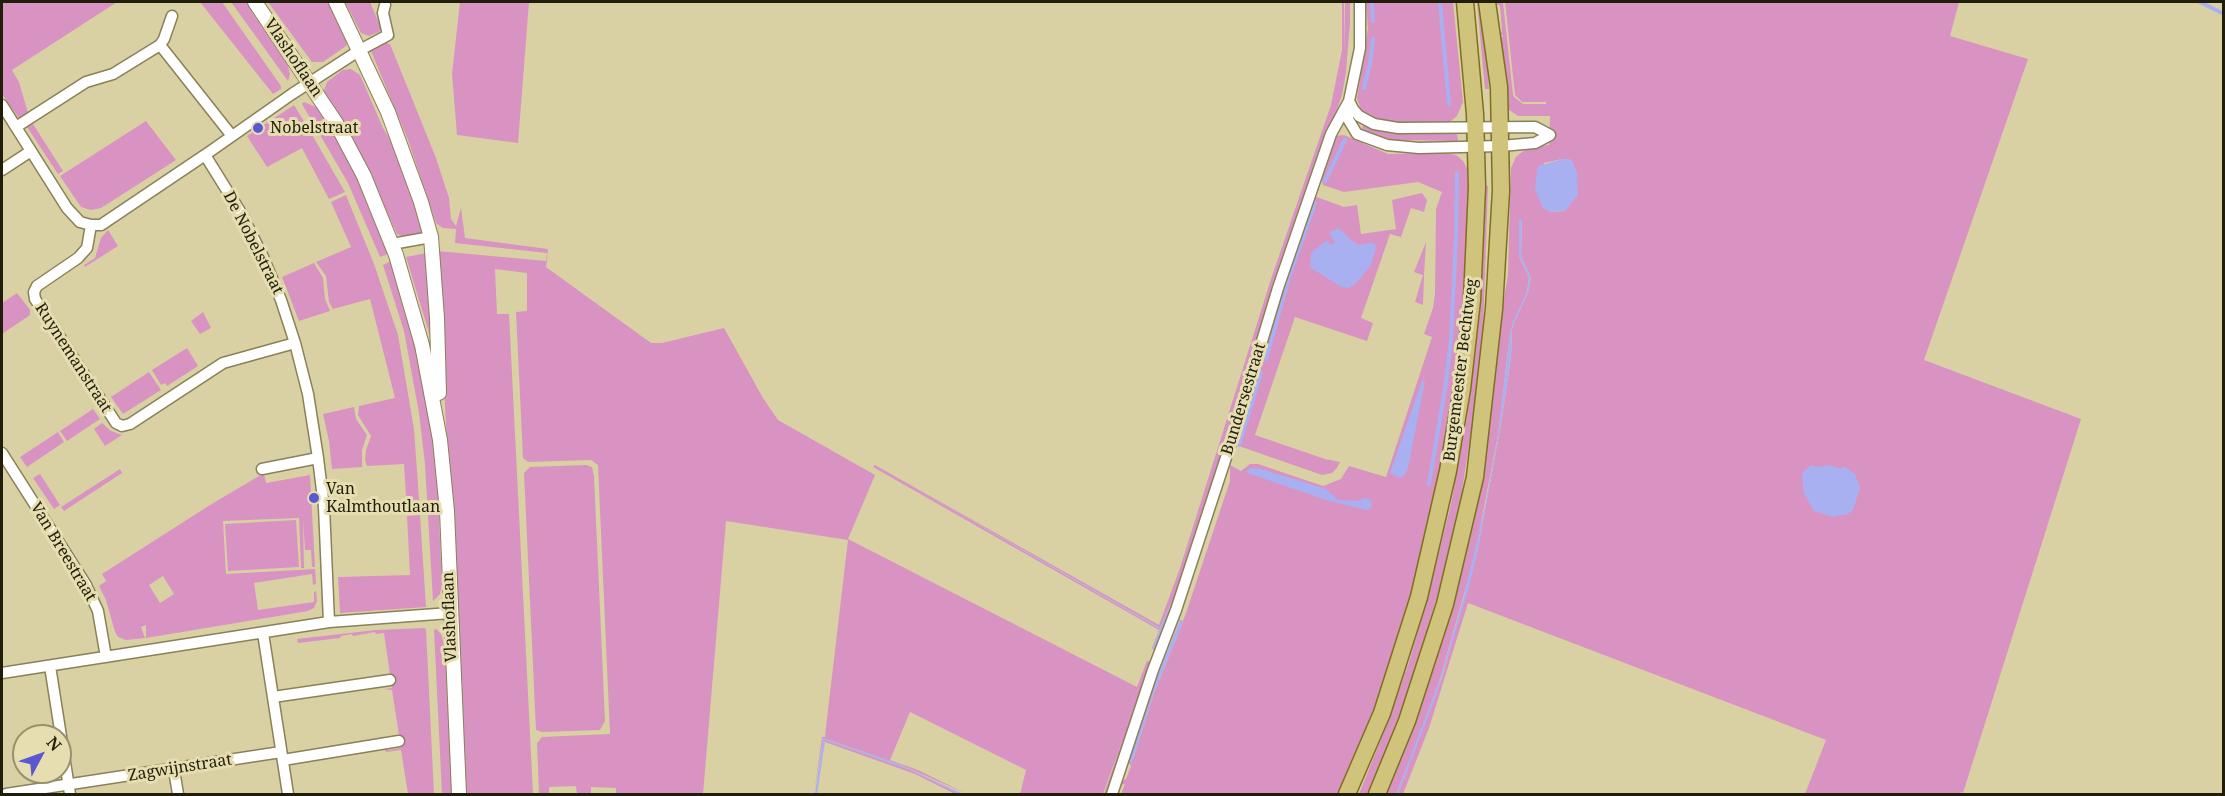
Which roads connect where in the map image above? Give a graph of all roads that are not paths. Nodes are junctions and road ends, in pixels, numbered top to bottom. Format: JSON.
{"nodes":[{"id":1,"x":255,"y":2,"type":"edge"},
{"id":2,"x":336,"y":2,"type":"edge"},
{"id":3,"x":1360,"y":2,"type":"edge"},
{"id":4,"x":1465,"y":2,"type":"edge"},
{"id":5,"x":1487,"y":2,"type":"edge"},
{"id":6,"x":385,"y":5,"type":"dead end"},
{"id":7,"x":172,"y":16,"type":"dead end"},
{"id":8,"x":160,"y":45,"type":"junction"},
{"id":9,"x":360,"y":50,"type":"junction"},
{"id":10,"x":310,"y":82,"type":"junction"},
{"id":11,"x":1349,"y":101,"type":"junction"},
{"id":12,"x":2,"y":105,"type":"edge"},
{"id":13,"x":1476,"y":126,"type":"junction"},
{"id":14,"x":1500,"y":126,"type":"junction"},
{"id":15,"x":16,"y":127,"type":"junction"},
{"id":16,"x":232,"y":136,"type":"junction"},
{"id":17,"x":1501,"y":146,"type":"junction"},
{"id":18,"x":1476,"y":147,"type":"junction"},
{"id":19,"x":31,"y":151,"type":"junction"},
{"id":20,"x":205,"y":155,"type":"junction"},
{"id":21,"x":2,"y":170,"type":"edge"},
{"id":22,"x":91,"y":225,"type":"junction"},
{"id":23,"x":430,"y":237,"type":"junction"},
{"id":24,"x":392,"y":244,"type":"junction"},
{"id":25,"x":295,"y":343,"type":"junction"},
{"id":26,"x":440,"y":440,"type":"junction"},
{"id":27,"x":2,"y":453,"type":"edge"},
{"id":28,"x":318,"y":458,"type":"junction"},
{"id":29,"x":262,"y":469,"type":"dead end"},
{"id":30,"x":450,"y":613,"type":"junction"},
{"id":31,"x":329,"y":622,"type":"junction"},
{"id":32,"x":263,"y":633,"type":"junction"},
{"id":33,"x":106,"y":657,"type":"junction"},
{"id":34,"x":50,"y":666,"type":"junction"},
{"id":35,"x":2,"y":673,"type":"edge"},
{"id":36,"x":390,"y":680,"type":"dead end"},
{"id":37,"x":273,"y":698,"type":"junction"},
{"id":38,"x":399,"y":741,"type":"dead end"},
{"id":39,"x":282,"y":756,"type":"junction"},
{"id":40,"x":174,"y":770,"type":"junction"},
{"id":41,"x":69,"y":790,"type":"edge"},
{"id":42,"x":6,"y":795,"type":"edge"},
{"id":43,"x":178,"y":795,"type":"edge"},
{"id":44,"x":288,"y":795,"type":"edge"},
{"id":45,"x":459,"y":795,"type":"edge"},
{"id":46,"x":1112,"y":795,"type":"edge"},
{"id":47,"x":1347,"y":795,"type":"edge"},
{"id":48,"x":1377,"y":795,"type":"edge"}],
"edges":[{"from":1,"to":10,"type":"street","name":"Vlashoflaan"},
{"from":2,"to":9,"type":"street","name":"Vlashoflaan"},
{"from":3,"to":11,"type":"street","name":"Bundersestraat"},
{"from":4,"to":13,"type":"main road","name":"Burgemeester Bechtweg"},
{"from":5,"to":14,"type":"main road","name":"Burgemeester Bechtweg"},
{"from":6,"to":9,"type":"street"},
{"from":7,"to":8,"type":"street"},
{"from":8,"to":15,"type":"street"},
{"from":8,"to":16,"type":"street"},
{"from":9,"to":10,"type":"street"},
{"from":9,"to":23,"type":"street","name":"Vlashoflaan"},
{"from":10,"to":16,"type":"street"},
{"from":10,"to":24,"type":"street","name":"Vlashoflaan"},
{"from":11,"to":13,"type":"street"},
{"from":11,"to":18,"type":"street"},
{"from":11,"to":46,"type":"street","name":"Bundersestraat"},
{"from":12,"to":15,"type":"street"},
{"from":13,"to":14,"type":"street"},
{"from":13,"to":18,"type":"main road","name":"Burgemeester Bechtweg"},
{"from":14,"to":17,"type":"main road","name":"Burgemeester Bechtweg"},
{"from":14,"to":17,"type":"street"},
{"from":15,"to":19,"type":"street"},
{"from":16,"to":20,"type":"street"},
{"from":17,"to":18,"type":"street"},
{"from":17,"to":48,"type":"main road","name":"Burgemeester Bechtweg"},
{"from":18,"to":47,"type":"main road","name":"Burgemeester Bechtweg"},
{"from":19,"to":21,"type":"street"},
{"from":19,"to":22,"type":"street"},
{"from":20,"to":22,"type":"street"},
{"from":20,"to":25,"type":"street","name":"De Nobelstraat"},
{"from":22,"to":25,"type":"street","name":"Ruynemanstraat"},
{"from":23,"to":24,"type":"street"},
{"from":23,"to":26,"type":"street","name":"Vlashoflaan"},
{"from":24,"to":26,"type":"street","name":"Vlashoflaan"},
{"from":25,"to":28,"type":"street","name":"De Nobelstraat"},
{"from":26,"to":30,"type":"street","name":"Vlashoflaan"},
{"from":27,"to":33,"type":"street","name":"Van Breestraat"},
{"from":28,"to":29,"type":"street"},
{"from":28,"to":31,"type":"street","name":"De Nobelstraat"},
{"from":30,"to":31,"type":"street"},
{"from":30,"to":45,"type":"street","name":"Vlashoflaan"},
{"from":31,"to":32,"type":"street"},
{"from":32,"to":33,"type":"street"},
{"from":32,"to":37,"type":"street"},
{"from":33,"to":34,"type":"street"},
{"from":34,"to":35,"type":"street"},
{"from":34,"to":41,"type":"street"},
{"from":36,"to":37,"type":"street"},
{"from":37,"to":39,"type":"street"},
{"from":38,"to":39,"type":"street","name":"Zagwijnstraat"},
{"from":39,"to":40,"type":"street","name":"Zagwijnstraat"},
{"from":39,"to":44,"type":"street"},
{"from":40,"to":41,"type":"street","name":"Zagwijnstraat"},
{"from":40,"to":43,"type":"street"},
{"from":41,"to":42,"type":"street","name":"Zagwijnstraat"}]}
